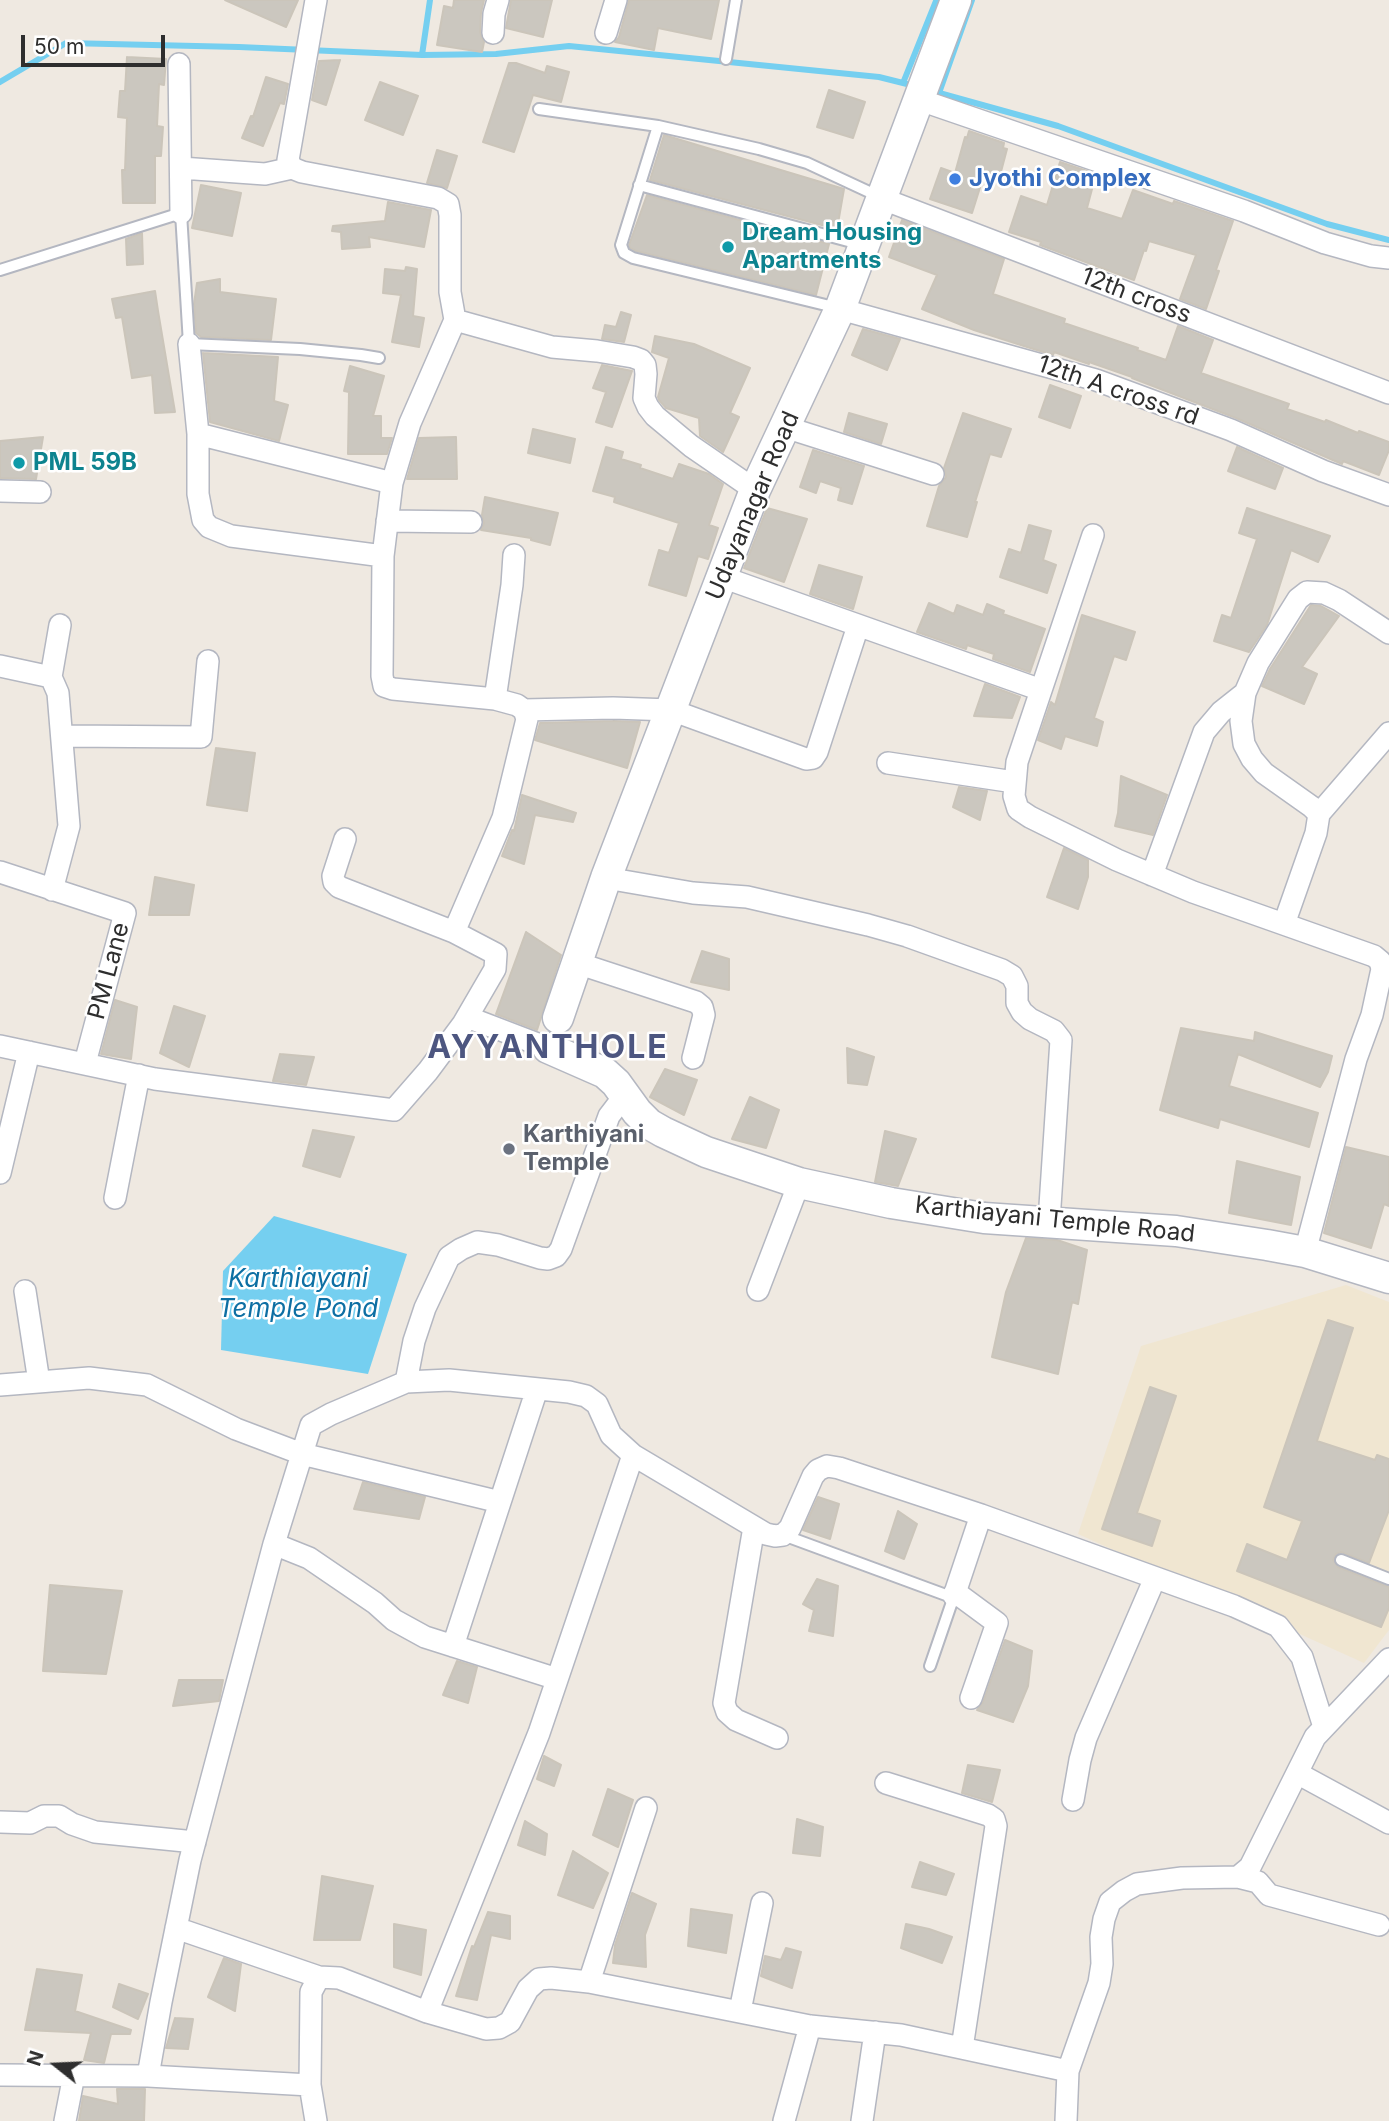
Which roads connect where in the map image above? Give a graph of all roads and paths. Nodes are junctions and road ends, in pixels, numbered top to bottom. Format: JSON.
{"nodes":[{"id":1,"x":316,"y":0,"type":"edge"},
{"id":2,"x":498,"y":0,"type":"edge"},
{"id":3,"x":616,"y":0,"type":"edge"},
{"id":4,"x":736,"y":0,"type":"edge"},
{"id":5,"x":956,"y":0,"type":"edge"},
{"id":6,"x":494,"y":33,"type":"dead end"},
{"id":7,"x":606,"y":33,"type":"dead end"},
{"id":8,"x":726,"y":59,"type":"dead end"},
{"id":9,"x":179,"y":64,"type":"dead end"},
{"id":10,"x":923,"y":92,"type":"junction"},
{"id":11,"x":539,"y":109,"type":"dead end"},
{"id":12,"x":658,"y":126,"type":"junction"},
{"id":13,"x":181,"y":167,"type":"junction"},
{"id":14,"x":292,"y":168,"type":"junction"},
{"id":15,"x":639,"y":185,"type":"junction"},
{"id":16,"x":883,"y":199,"type":"junction"},
{"id":17,"x":181,"y":214,"type":"junction"},
{"id":18,"x":865,"y":245,"type":"junction"},
{"id":19,"x":1389,"y":258,"type":"edge"},
{"id":20,"x":0,"y":270,"type":"edge"},
{"id":21,"x":840,"y":309,"type":"junction"},
{"id":22,"x":455,"y":320,"type":"junction"},
{"id":23,"x":189,"y":344,"type":"junction"},
{"id":24,"x":379,"y":358,"type":"dead end"},
{"id":25,"x":1389,"y":393,"type":"edge"},
{"id":26,"x":785,"y":427,"type":"junction"},
{"id":27,"x":198,"y":434,"type":"junction"},
{"id":28,"x":933,"y":474,"type":"dead end"},
{"id":29,"x":392,"y":483,"type":"junction"},
{"id":30,"x":755,"y":490,"type":"junction"},
{"id":31,"x":0,"y":491,"type":"edge"},
{"id":32,"x":40,"y":492,"type":"dead end"},
{"id":33,"x":1389,"y":495,"type":"edge"},
{"id":34,"x":387,"y":521,"type":"junction"},
{"id":35,"x":471,"y":522,"type":"dead end"},
{"id":36,"x":1093,"y":535,"type":"dead end"},
{"id":37,"x":514,"y":555,"type":"dead end"},
{"id":38,"x":383,"y":556,"type":"junction"},
{"id":39,"x":722,"y":576,"type":"junction"},
{"id":40,"x":60,"y":625,"type":"dead end"},
{"id":41,"x":858,"y":626,"type":"junction"},
{"id":42,"x":1389,"y":634,"type":"edge"},
{"id":43,"x":208,"y":661,"type":"dead end"},
{"id":44,"x":0,"y":666,"type":"edge"},
{"id":45,"x":51,"y":677,"type":"junction"},
{"id":46,"x":1041,"y":690,"type":"junction"},
{"id":47,"x":1245,"y":693,"type":"junction"},
{"id":48,"x":495,"y":699,"type":"junction"},
{"id":49,"x":524,"y":710,"type":"junction"},
{"id":50,"x":671,"y":710,"type":"junction"},
{"id":51,"x":1389,"y":733,"type":"edge"},
{"id":52,"x":63,"y":736,"type":"junction"},
{"id":53,"x":888,"y":764,"type":"dead end"},
{"id":54,"x":1014,"y":782,"type":"junction"},
{"id":55,"x":1319,"y":814,"type":"junction"},
{"id":56,"x":345,"y":839,"type":"dead end"},
{"id":57,"x":0,"y":872,"type":"edge"},
{"id":58,"x":1152,"y":875,"type":"junction"},
{"id":59,"x":606,"y":878,"type":"junction"},
{"id":60,"x":52,"y":890,"type":"junction"},
{"id":61,"x":1284,"y":924,"type":"junction"},
{"id":62,"x":454,"y":932,"type":"junction"},
{"id":63,"x":577,"y":962,"type":"junction"},
{"id":64,"x":467,"y":1017,"type":"junction"},
{"id":65,"x":558,"y":1017,"type":"junction"},
{"id":66,"x":1380,"y":1017,"type":"edge"},
{"id":67,"x":0,"y":1046,"type":"edge"},
{"id":68,"x":549,"y":1049,"type":"junction"},
{"id":69,"x":29,"y":1052,"type":"junction"},
{"id":70,"x":693,"y":1058,"type":"dead end"},
{"id":71,"x":85,"y":1063,"type":"junction"},
{"id":72,"x":139,"y":1075,"type":"junction"},
{"id":73,"x":625,"y":1095,"type":"junction"},
{"id":74,"x":0,"y":1173,"type":"edge"},
{"id":75,"x":799,"y":1184,"type":"junction"},
{"id":76,"x":115,"y":1198,"type":"dead end"},
{"id":77,"x":1049,"y":1221,"type":"junction"},
{"id":78,"x":1304,"y":1252,"type":"junction"},
{"id":79,"x":1389,"y":1278,"type":"edge"},
{"id":80,"x":758,"y":1290,"type":"dead end"},
{"id":81,"x":25,"y":1291,"type":"dead end"},
{"id":82,"x":39,"y":1382,"type":"junction"},
{"id":83,"x":406,"y":1382,"type":"junction"},
{"id":84,"x":0,"y":1385,"type":"edge"},
{"id":85,"x":537,"y":1389,"type":"junction"},
{"id":86,"x":302,"y":1454,"type":"junction"},
{"id":87,"x":633,"y":1455,"type":"junction"},
{"id":88,"x":500,"y":1502,"type":"junction"},
{"id":89,"x":981,"y":1515,"type":"junction"},
{"id":90,"x":754,"y":1527,"type":"junction"},
{"id":91,"x":783,"y":1535,"type":"junction"},
{"id":92,"x":274,"y":1544,"type":"junction"},
{"id":93,"x":1341,"y":1560,"type":"dead end"},
{"id":94,"x":1155,"y":1578,"type":"junction"},
{"id":95,"x":1389,"y":1579,"type":"edge"},
{"id":96,"x":955,"y":1595,"type":"junction"},
{"id":97,"x":453,"y":1646,"type":"junction"},
{"id":98,"x":1389,"y":1659,"type":"edge"},
{"id":99,"x":930,"y":1666,"type":"dead end"},
{"id":100,"x":557,"y":1679,"type":"junction"},
{"id":101,"x":971,"y":1698,"type":"dead end"},
{"id":102,"x":1324,"y":1727,"type":"junction"},
{"id":103,"x":777,"y":1738,"type":"dead end"},
{"id":104,"x":1297,"y":1773,"type":"junction"},
{"id":105,"x":886,"y":1783,"type":"dead end"},
{"id":106,"x":1073,"y":1800,"type":"dead end"},
{"id":107,"x":646,"y":1808,"type":"dead end"},
{"id":108,"x":0,"y":1822,"type":"edge"},
{"id":109,"x":1389,"y":1823,"type":"edge"},
{"id":110,"x":195,"y":1842,"type":"junction"},
{"id":111,"x":1238,"y":1877,"type":"junction"},
{"id":112,"x":762,"y":1903,"type":"dead end"},
{"id":113,"x":1380,"y":1925,"type":"dead end"},
{"id":114,"x":176,"y":1927,"type":"junction"},
{"id":115,"x":319,"y":1977,"type":"junction"},
{"id":116,"x":589,"y":1982,"type":"junction"},
{"id":117,"x":740,"y":2011,"type":"junction"},
{"id":118,"x":427,"y":2012,"type":"junction"},
{"id":119,"x":810,"y":2026,"type":"junction"},
{"id":120,"x":875,"y":2032,"type":"junction"},
{"id":121,"x":962,"y":2048,"type":"junction"},
{"id":122,"x":1068,"y":2071,"type":"junction"},
{"id":123,"x":0,"y":2075,"type":"edge"},
{"id":124,"x":74,"y":2075,"type":"junction"},
{"id":125,"x":148,"y":2076,"type":"junction"},
{"id":126,"x":310,"y":2085,"type":"junction"},
{"id":127,"x":65,"y":2121,"type":"edge"},
{"id":128,"x":316,"y":2121,"type":"edge"},
{"id":129,"x":784,"y":2121,"type":"edge"},
{"id":130,"x":862,"y":2121,"type":"edge"},
{"id":131,"x":1066,"y":2121,"type":"edge"}],
"edges":[{"from":1,"to":14,"type":"street"},
{"from":2,"to":6,"type":"street"},
{"from":3,"to":7,"type":"street"},
{"from":4,"to":8,"type":"lane"},
{"from":5,"to":10,"type":"street","name":"Udayanagar Road"},
{"from":9,"to":13,"type":"street"},
{"from":10,"to":16,"type":"street","name":"Udayanagar Road"},
{"from":10,"to":19,"type":"street"},
{"from":11,"to":12,"type":"lane"},
{"from":12,"to":15,"type":"lane"},
{"from":12,"to":16,"type":"lane"},
{"from":13,"to":14,"type":"street"},
{"from":13,"to":17,"type":"street"},
{"from":14,"to":22,"type":"street"},
{"from":15,"to":18,"type":"lane"},
{"from":15,"to":21,"type":"lane"},
{"from":16,"to":18,"type":"street","name":"Udayanagar Road"},
{"from":16,"to":25,"type":"street","name":"12th cross"},
{"from":17,"to":20,"type":"lane"},
{"from":17,"to":23,"type":"lane"},
{"from":18,"to":21,"type":"street","name":"Udayanagar Road"},
{"from":21,"to":26,"type":"street","name":"Udayanagar Road"},
{"from":21,"to":33,"type":"street","name":"12th A cross rd"},
{"from":22,"to":29,"type":"street"},
{"from":22,"to":30,"type":"street"},
{"from":23,"to":24,"type":"lane"},
{"from":23,"to":27,"type":"street"},
{"from":26,"to":28,"type":"street"},
{"from":26,"to":30,"type":"street","name":"Udayanagar Road"},
{"from":27,"to":29,"type":"street"},
{"from":27,"to":38,"type":"street"},
{"from":29,"to":34,"type":"street"},
{"from":30,"to":39,"type":"street","name":"Udayanagar Road"},
{"from":31,"to":32,"type":"street"},
{"from":34,"to":35,"type":"street"},
{"from":34,"to":38,"type":"street"},
{"from":36,"to":46,"type":"street"},
{"from":37,"to":48,"type":"street"},
{"from":38,"to":48,"type":"street"},
{"from":39,"to":41,"type":"street"},
{"from":39,"to":50,"type":"street","name":"Udayanagar Road"},
{"from":40,"to":45,"type":"street"},
{"from":41,"to":46,"type":"street"},
{"from":41,"to":50,"type":"street"},
{"from":42,"to":47,"type":"street"},
{"from":43,"to":52,"type":"street"},
{"from":44,"to":45,"type":"street"},
{"from":45,"to":52,"type":"street"},
{"from":46,"to":54,"type":"street"},
{"from":47,"to":55,"type":"street"},
{"from":47,"to":58,"type":"street"},
{"from":48,"to":49,"type":"street"},
{"from":49,"to":50,"type":"street"},
{"from":49,"to":62,"type":"street"},
{"from":50,"to":59,"type":"street","name":"Udayanagar Road"},
{"from":51,"to":55,"type":"street"},
{"from":52,"to":60,"type":"street"},
{"from":53,"to":54,"type":"street"},
{"from":54,"to":58,"type":"street"},
{"from":55,"to":61,"type":"street"},
{"from":56,"to":62,"type":"street"},
{"from":57,"to":60,"type":"street","name":"PM Lane"},
{"from":58,"to":61,"type":"street"},
{"from":59,"to":63,"type":"street","name":"Udayanagar Road"},
{"from":59,"to":77,"type":"street"},
{"from":60,"to":71,"type":"street","name":"PM Lane"},
{"from":61,"to":66,"type":"street"},
{"from":62,"to":64,"type":"street"},
{"from":63,"to":65,"type":"street","name":"Udayanagar Road"},
{"from":63,"to":70,"type":"street"},
{"from":64,"to":68,"type":"street"},
{"from":64,"to":72,"type":"street"},
{"from":65,"to":68,"type":"street"},
{"from":65,"to":68,"type":"street"},
{"from":66,"to":78,"type":"street"},
{"from":67,"to":69,"type":"street"},
{"from":68,"to":73,"type":"street","name":"Karthiayani Temple Road"},
{"from":69,"to":71,"type":"street"},
{"from":69,"to":74,"type":"street"},
{"from":71,"to":72,"type":"street"},
{"from":72,"to":76,"type":"street"},
{"from":73,"to":75,"type":"street","name":"Karthiayani Temple Road"},
{"from":73,"to":83,"type":"street"},
{"from":75,"to":77,"type":"street","name":"Karthiayani Temple Road"},
{"from":75,"to":80,"type":"street"},
{"from":77,"to":78,"type":"street","name":"Karthiayani Temple Road"},
{"from":78,"to":79,"type":"street","name":"Karthiayani Temple Road"},
{"from":81,"to":82,"type":"street"},
{"from":82,"to":84,"type":"street"},
{"from":82,"to":86,"type":"street"},
{"from":83,"to":85,"type":"street"},
{"from":83,"to":86,"type":"street"},
{"from":85,"to":87,"type":"street"},
{"from":85,"to":88,"type":"street"},
{"from":86,"to":88,"type":"street"},
{"from":86,"to":92,"type":"street"},
{"from":87,"to":90,"type":"street"},
{"from":87,"to":100,"type":"street"},
{"from":88,"to":97,"type":"street"},
{"from":89,"to":91,"type":"street"},
{"from":89,"to":94,"type":"street"},
{"from":89,"to":96,"type":"street"},
{"from":90,"to":91,"type":"street"},
{"from":90,"to":103,"type":"street"},
{"from":91,"to":96,"type":"lane"},
{"from":92,"to":97,"type":"street"},
{"from":92,"to":110,"type":"street"},
{"from":93,"to":95,"type":"lane"},
{"from":94,"to":102,"type":"street"},
{"from":94,"to":106,"type":"street"},
{"from":96,"to":99,"type":"lane"},
{"from":96,"to":101,"type":"street"},
{"from":97,"to":100,"type":"street"},
{"from":98,"to":102,"type":"street"},
{"from":100,"to":118,"type":"street"},
{"from":102,"to":104,"type":"street"},
{"from":104,"to":109,"type":"street"},
{"from":104,"to":111,"type":"street"},
{"from":105,"to":121,"type":"street"},
{"from":107,"to":116,"type":"street"},
{"from":108,"to":110,"type":"street"},
{"from":110,"to":114,"type":"street"},
{"from":111,"to":113,"type":"street"},
{"from":111,"to":122,"type":"street"},
{"from":112,"to":117,"type":"street"},
{"from":114,"to":115,"type":"street"},
{"from":114,"to":125,"type":"street"},
{"from":115,"to":118,"type":"street"},
{"from":115,"to":126,"type":"street"},
{"from":116,"to":117,"type":"street"},
{"from":116,"to":118,"type":"street"},
{"from":117,"to":119,"type":"street"},
{"from":119,"to":120,"type":"street"},
{"from":119,"to":129,"type":"street"},
{"from":120,"to":121,"type":"street"},
{"from":120,"to":130,"type":"street"},
{"from":121,"to":122,"type":"street"},
{"from":122,"to":131,"type":"street"},
{"from":123,"to":124,"type":"street"},
{"from":124,"to":125,"type":"street"},
{"from":124,"to":127,"type":"street"},
{"from":125,"to":126,"type":"street"},
{"from":126,"to":128,"type":"street"}]}
